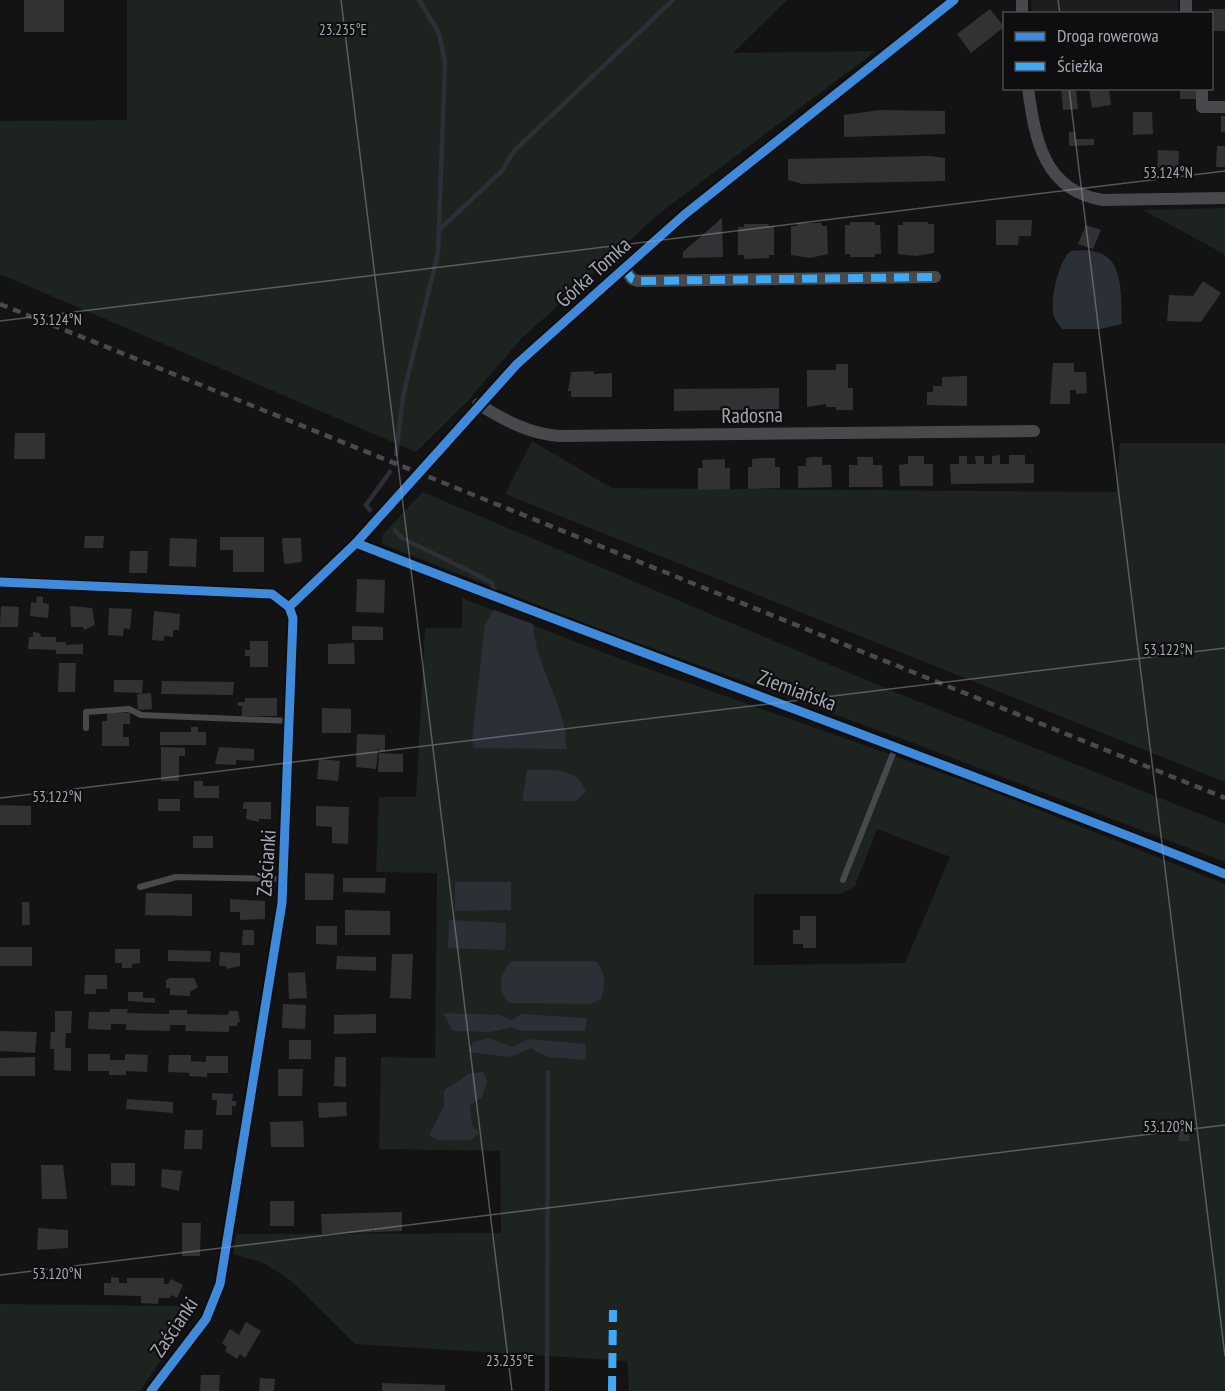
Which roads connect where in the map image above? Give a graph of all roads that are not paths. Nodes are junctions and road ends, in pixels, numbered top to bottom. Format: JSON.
{"nodes":[{"id":1,"x":954,"y":0,"type":"edge"},
{"id":2,"x":1028,"y":90,"type":"edge"},
{"id":3,"x":1202,"y":90,"type":"edge"},
{"id":4,"x":1225,"y":107,"type":"edge"},
{"id":5,"x":1225,"y":198,"type":"edge"},
{"id":6,"x":624,"y":268,"type":"junction"},
{"id":7,"x":935,"y":277,"type":"dead end"},
{"id":8,"x":478,"y":404,"type":"junction"},
{"id":9,"x":1034,"y":431,"type":"dead end"},
{"id":10,"x":356,"y":543,"type":"junction"},
{"id":11,"x":0,"y":582,"type":"edge"},
{"id":12,"x":289,"y":607,"type":"junction"},
{"id":13,"x":291,"y":722,"type":"junction"},
{"id":14,"x":86,"y":728,"type":"dead end"},
{"id":15,"x":896,"y":746,"type":"junction"},
{"id":16,"x":1225,"y":874,"type":"edge"},
{"id":17,"x":284,"y":879,"type":"junction"},
{"id":18,"x":843,"y":880,"type":"dead end"},
{"id":19,"x":140,"y":887,"type":"dead end"},
{"id":20,"x":151,"y":1391,"type":"edge"}],
"edges":[{"from":1,"to":6,"type":"street","name":"Górka Tomka"},
{"from":2,"to":5,"type":"street"},
{"from":3,"to":4,"type":"street"},
{"from":6,"to":7,"type":"street"},
{"from":6,"to":8,"type":"street","name":"Górka Tomka"},
{"from":8,"to":9,"type":"street","name":"Radosna"},
{"from":8,"to":10,"type":"street","name":"Górka Tomka"},
{"from":10,"to":12,"type":"street","name":"Górka Tomka"},
{"from":10,"to":15,"type":"street","name":"Ziemiańska"},
{"from":11,"to":12,"type":"street"},
{"from":12,"to":13,"type":"street","name":"Zaścianki"},
{"from":13,"to":14,"type":"lane"},
{"from":13,"to":17,"type":"street","name":"Zaścianki"},
{"from":15,"to":16,"type":"street","name":"Ziemiańska"},
{"from":15,"to":18,"type":"lane"},
{"from":17,"to":19,"type":"lane"},
{"from":17,"to":20,"type":"street","name":"Zaścianki"}]}
